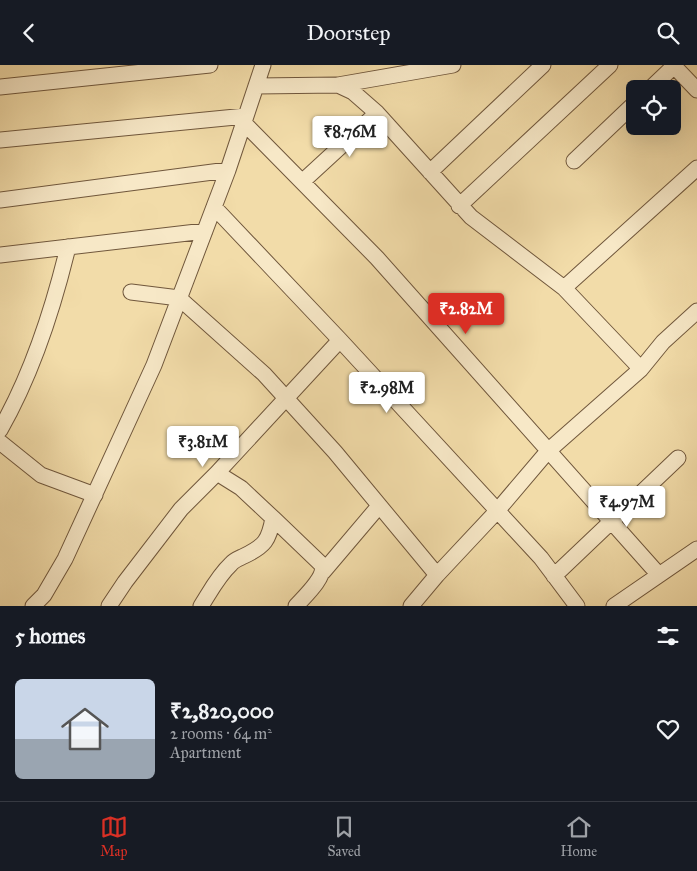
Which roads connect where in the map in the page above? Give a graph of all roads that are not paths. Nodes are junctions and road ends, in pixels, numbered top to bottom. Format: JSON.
{"nodes":[{"id":1,"x":210,"y":65,"type":"edge"},
{"id":2,"x":263,"y":65,"type":"edge"},
{"id":3,"x":453,"y":65,"type":"edge"},
{"id":4,"x":543,"y":65,"type":"edge"},
{"id":5,"x":610,"y":65,"type":"edge"},
{"id":6,"x":674,"y":65,"type":"edge"},
{"id":7,"x":659,"y":80,"type":"edge"},
{"id":8,"x":338,"y":85,"type":"junction"},
{"id":9,"x":256,"y":86,"type":"junction"},
{"id":10,"x":0,"y":87,"type":"edge"},
{"id":11,"x":697,"y":90,"type":"edge"},
{"id":12,"x":626,"y":112,"type":"edge"},
{"id":13,"x":377,"y":113,"type":"junction"},
{"id":14,"x":245,"y":119,"type":"junction"},
{"id":15,"x":0,"y":140,"type":"edge"},
{"id":16,"x":574,"y":161,"type":"dead end"},
{"id":17,"x":697,"y":168,"type":"edge"},
{"id":18,"x":228,"y":170,"type":"junction"},
{"id":19,"x":430,"y":172,"type":"junction"},
{"id":20,"x":302,"y":182,"type":"junction"},
{"id":21,"x":0,"y":200,"type":"edge"},
{"id":22,"x":459,"y":206,"type":"junction"},
{"id":23,"x":214,"y":207,"type":"junction"},
{"id":24,"x":205,"y":231,"type":"junction"},
{"id":25,"x":68,"y":247,"type":"junction"},
{"id":26,"x":1,"y":258,"type":"edge"},
{"id":27,"x":564,"y":288,"type":"junction"},
{"id":28,"x":131,"y":292,"type":"dead end"},
{"id":29,"x":179,"y":298,"type":"junction"},
{"id":30,"x":697,"y":311,"type":"edge"},
{"id":31,"x":340,"y":340,"type":"junction"},
{"id":32,"x":641,"y":369,"type":"junction"},
{"id":33,"x":285,"y":398,"type":"junction"},
{"id":34,"x":0,"y":429,"type":"edge"},
{"id":35,"x":0,"y":442,"type":"edge"},
{"id":36,"x":548,"y":451,"type":"junction"},
{"id":37,"x":678,"y":458,"type":"dead end"},
{"id":38,"x":217,"y":473,"type":"junction"},
{"id":39,"x":95,"y":495,"type":"junction"},
{"id":40,"x":380,"y":506,"type":"junction"},
{"id":41,"x":497,"y":511,"type":"junction"},
{"id":42,"x":273,"y":518,"type":"junction"},
{"id":43,"x":611,"y":521,"type":"junction"},
{"id":44,"x":697,"y":549,"type":"edge"},
{"id":45,"x":323,"y":572,"type":"junction"},
{"id":46,"x":436,"y":575,"type":"junction"},
{"id":47,"x":658,"y":575,"type":"junction"},
{"id":48,"x":554,"y":576,"type":"junction"},
{"id":49,"x":33,"y":606,"type":"edge"},
{"id":50,"x":109,"y":606,"type":"edge"},
{"id":51,"x":201,"y":606,"type":"edge"},
{"id":52,"x":296,"y":606,"type":"edge"},
{"id":53,"x":410,"y":606,"type":"edge"},
{"id":54,"x":577,"y":606,"type":"edge"},
{"id":55,"x":614,"y":606,"type":"edge"}],
"edges":[{"from":1,"to":10,"type":"street"},
{"from":2,"to":9,"type":"street"},
{"from":3,"to":8,"type":"street"},
{"from":4,"to":19,"type":"street"},
{"from":5,"to":22,"type":"street"},
{"from":6,"to":7,"type":"street"},
{"from":6,"to":11,"type":"street"},
{"from":8,"to":9,"type":"street"},
{"from":8,"to":13,"type":"street"},
{"from":9,"to":14,"type":"street"},
{"from":12,"to":16,"type":"street"},
{"from":13,"to":19,"type":"street"},
{"from":13,"to":20,"type":"street"},
{"from":14,"to":15,"type":"street"},
{"from":14,"to":18,"type":"street"},
{"from":14,"to":20,"type":"street"},
{"from":17,"to":27,"type":"street"},
{"from":18,"to":21,"type":"street"},
{"from":18,"to":23,"type":"street"},
{"from":19,"to":22,"type":"street"},
{"from":20,"to":36,"type":"street"},
{"from":22,"to":27,"type":"street"},
{"from":23,"to":24,"type":"street"},
{"from":23,"to":31,"type":"street"},
{"from":24,"to":25,"type":"street"},
{"from":24,"to":29,"type":"street"},
{"from":25,"to":26,"type":"street"},
{"from":25,"to":34,"type":"street"},
{"from":27,"to":32,"type":"street"},
{"from":28,"to":29,"type":"street"},
{"from":29,"to":33,"type":"street"},
{"from":29,"to":39,"type":"street"},
{"from":30,"to":32,"type":"street"},
{"from":31,"to":33,"type":"street"},
{"from":31,"to":41,"type":"street"},
{"from":32,"to":36,"type":"street"},
{"from":33,"to":38,"type":"street"},
{"from":33,"to":40,"type":"street"},
{"from":35,"to":39,"type":"street"},
{"from":36,"to":41,"type":"street"},
{"from":36,"to":43,"type":"street"},
{"from":37,"to":43,"type":"street"},
{"from":38,"to":42,"type":"street"},
{"from":38,"to":50,"type":"street"},
{"from":39,"to":49,"type":"street"},
{"from":40,"to":45,"type":"street"},
{"from":40,"to":46,"type":"street"},
{"from":41,"to":46,"type":"street"},
{"from":41,"to":48,"type":"street"},
{"from":42,"to":45,"type":"street"},
{"from":42,"to":51,"type":"street"},
{"from":43,"to":47,"type":"street"},
{"from":43,"to":48,"type":"street"},
{"from":44,"to":47,"type":"street"},
{"from":45,"to":52,"type":"street"},
{"from":46,"to":53,"type":"street"},
{"from":47,"to":55,"type":"street"},
{"from":48,"to":54,"type":"street"}]}
